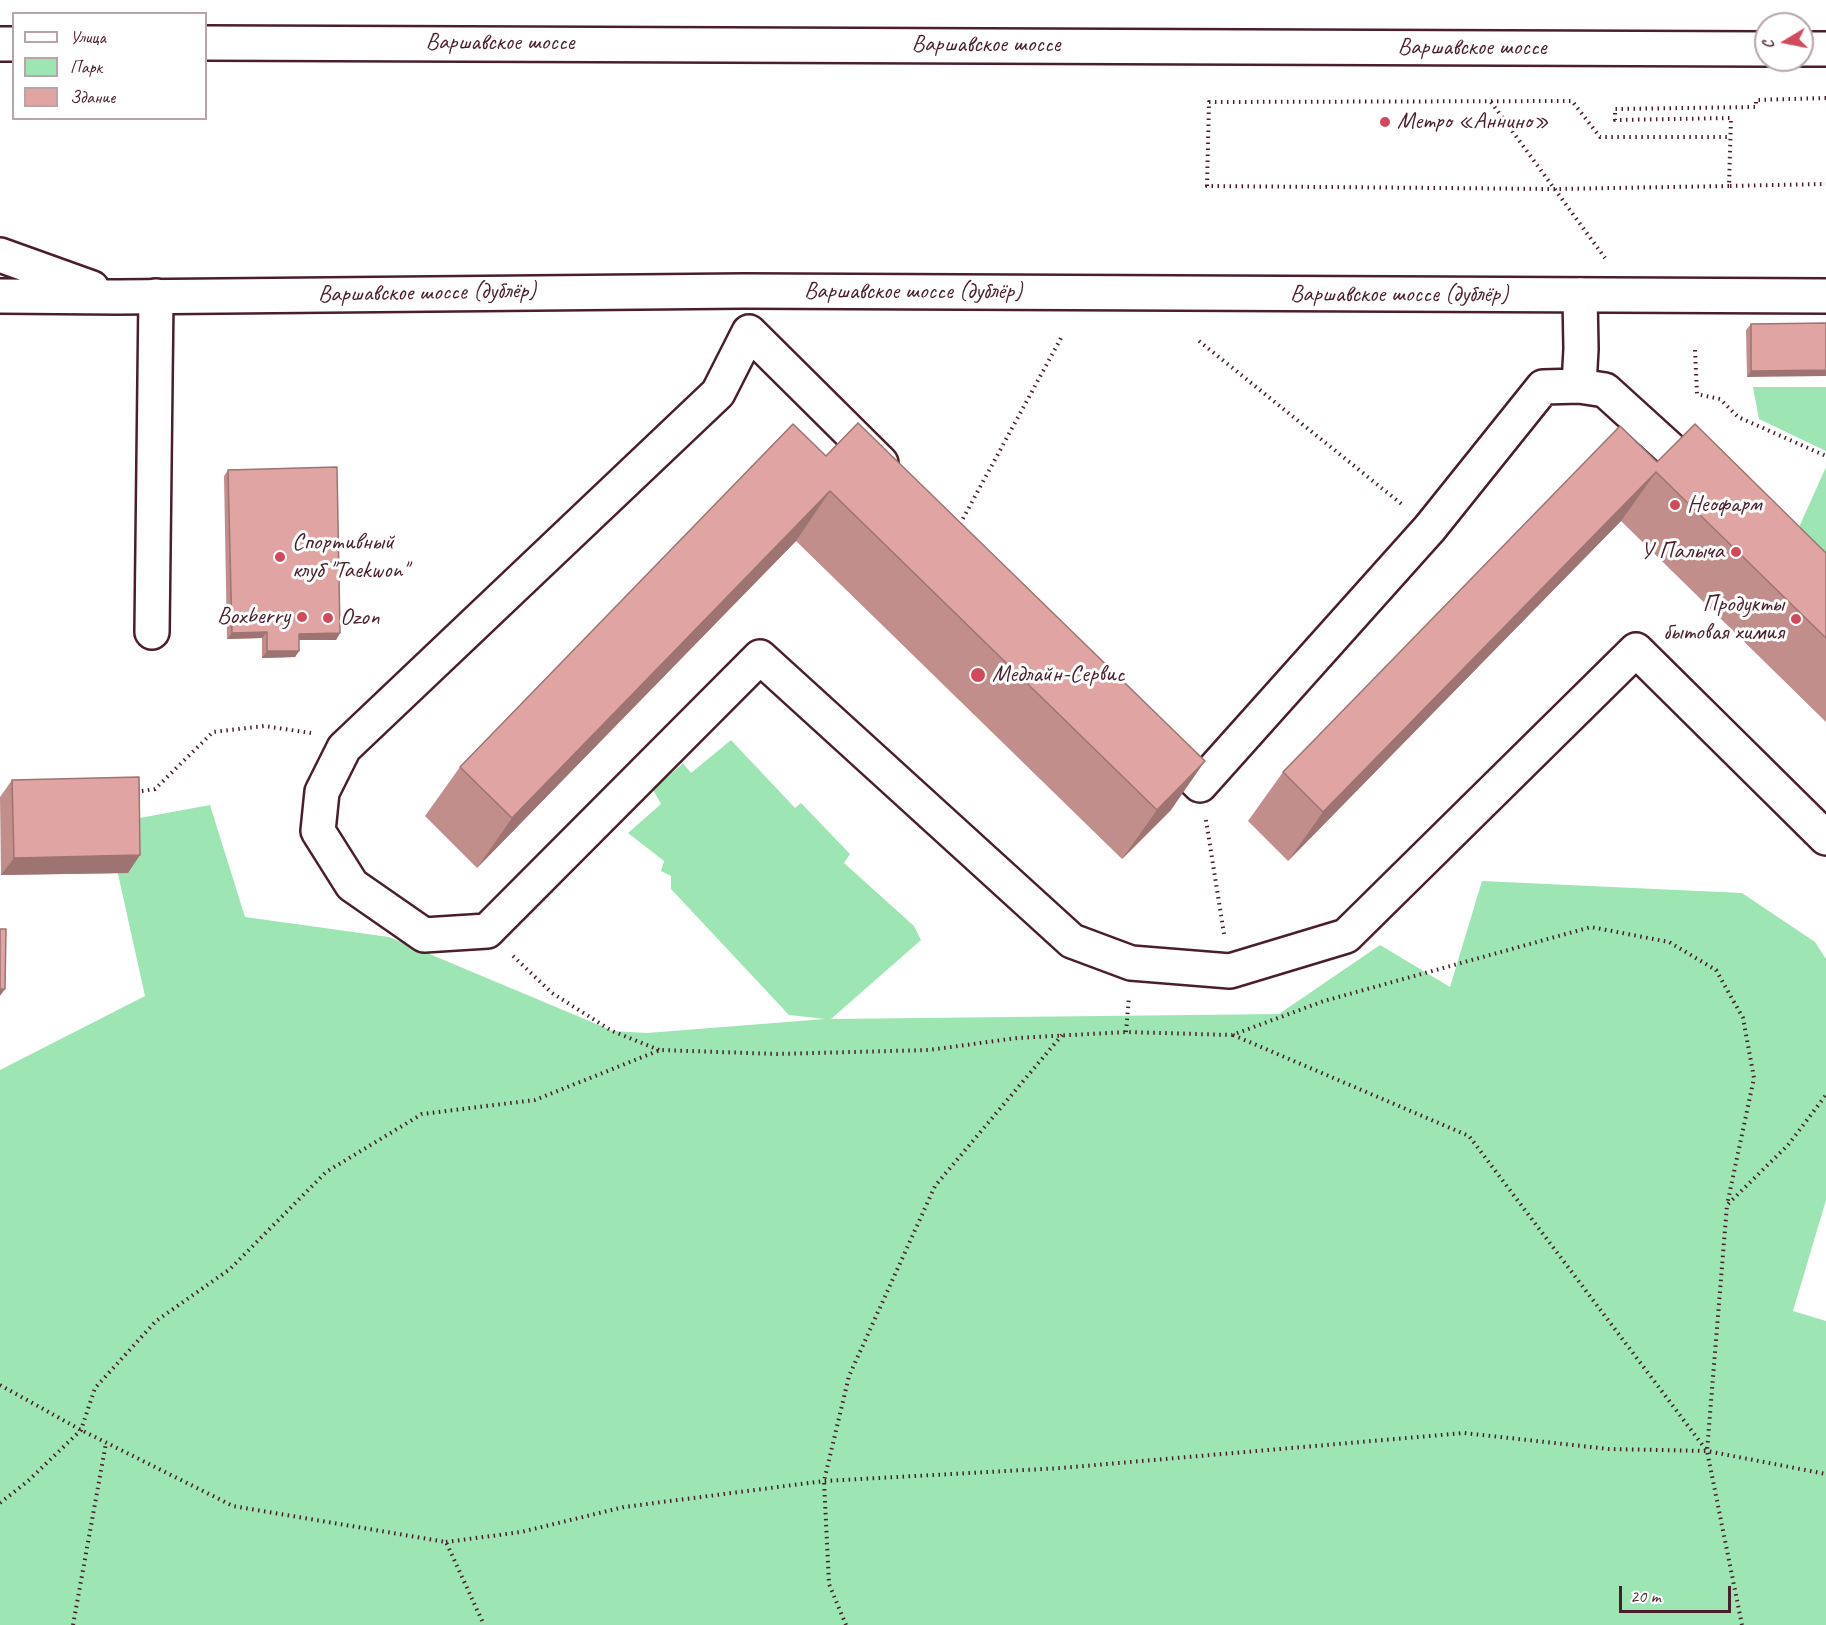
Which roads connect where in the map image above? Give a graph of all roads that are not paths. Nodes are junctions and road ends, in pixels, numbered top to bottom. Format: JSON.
{"nodes":[{"id":1,"x":207,"y":43,"type":"edge"},
{"id":2,"x":1754,"y":49,"type":"edge"},
{"id":3,"x":0,"y":255,"type":"edge"},
{"id":4,"x":744,"y":291,"type":"junction"},
{"id":5,"x":1580,"y":295,"type":"junction"},
{"id":6,"x":0,"y":296,"type":"edge"},
{"id":7,"x":156,"y":296,"type":"junction"},
{"id":8,"x":1826,"y":296,"type":"edge"},
{"id":9,"x":118,"y":297,"type":"junction"},
{"id":10,"x":749,"y":332,"type":"junction"},
{"id":11,"x":1579,"y":386,"type":"junction"},
{"id":12,"x":905,"y":486,"type":"edge"},
{"id":13,"x":1729,"y":503,"type":"edge"},
{"id":14,"x":152,"y":632,"type":"dead end"},
{"id":15,"x":1143,"y":727,"type":"edge"},
{"id":16,"x":1826,"y":838,"type":"edge"}],
"edges":[{"from":1,"to":2,"type":"main road","name":"Варшавское шоссе"},
{"from":3,"to":9,"type":"main road"},
{"from":4,"to":5,"type":"main road","name":"Варшавское шоссе (дублёр)"},
{"from":4,"to":7,"type":"main road","name":"Варшавское шоссе (дублёр)"},
{"from":4,"to":10,"type":"main road"},
{"from":5,"to":8,"type":"main road","name":"Варшавское шоссе (дублёр)"},
{"from":5,"to":11,"type":"main road"},
{"from":6,"to":9,"type":"main road","name":"Варшавское шоссе (дублёр)"},
{"from":7,"to":9,"type":"main road","name":"Варшавское шоссе (дублёр)"},
{"from":7,"to":14,"type":"main road"},
{"from":10,"to":12,"type":"main road"},
{"from":10,"to":16,"type":"main road"},
{"from":11,"to":13,"type":"main road"},
{"from":11,"to":15,"type":"main road"}]}
